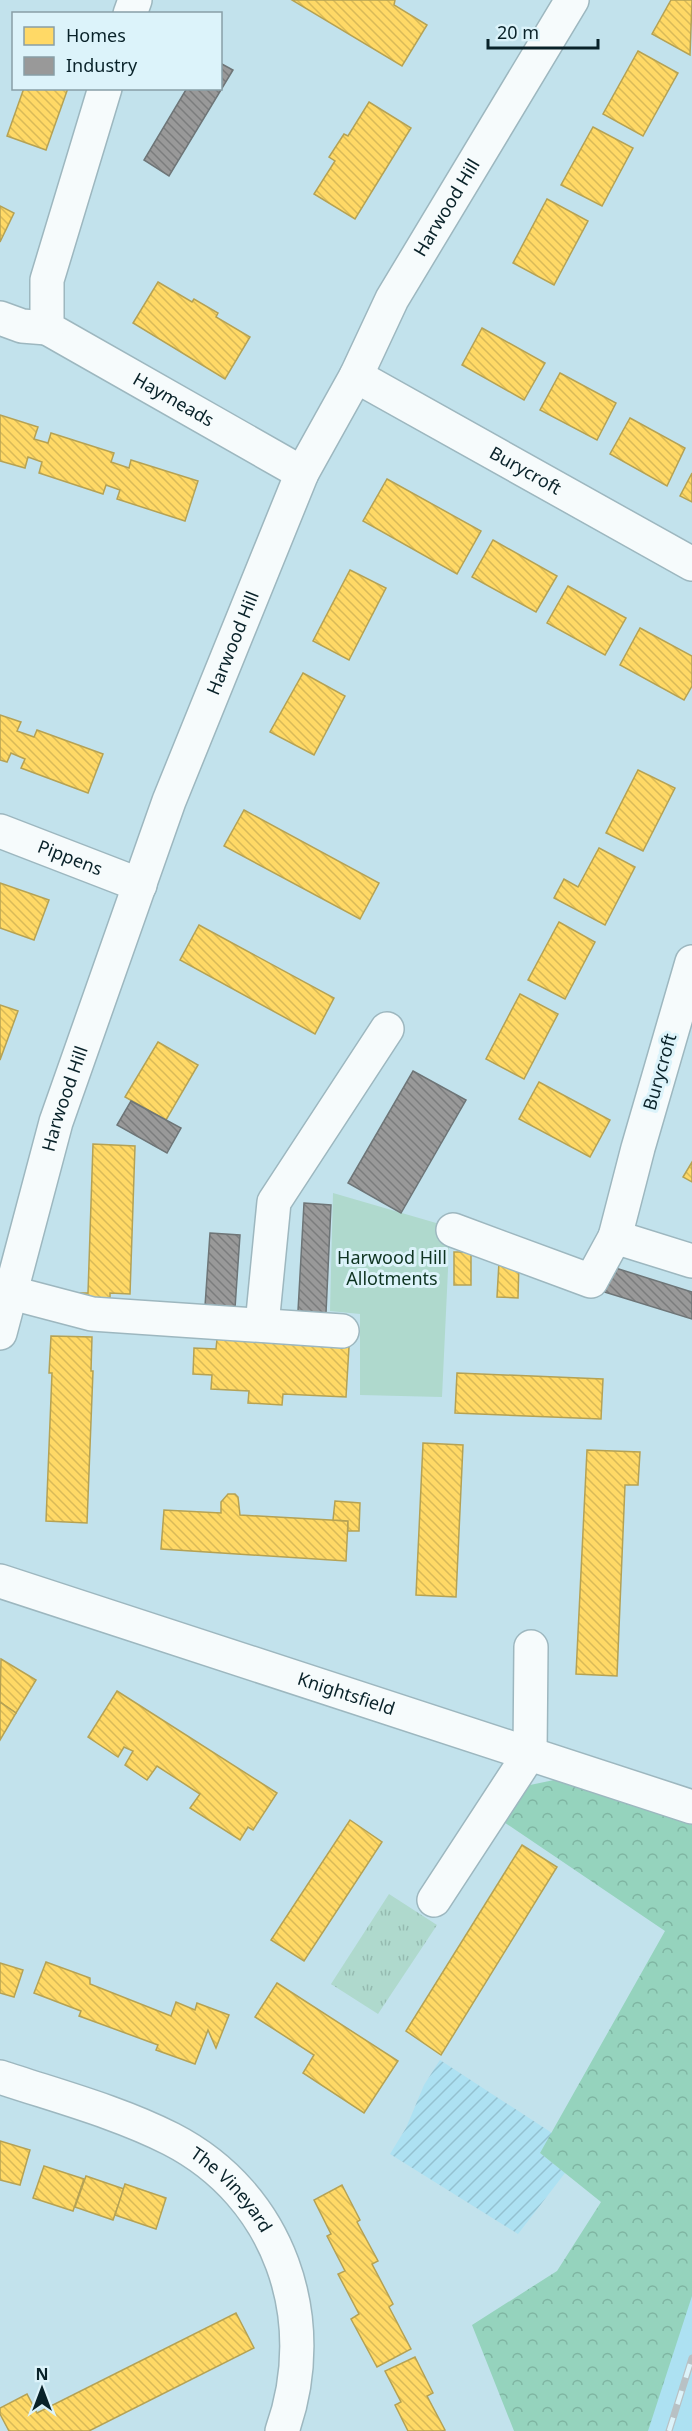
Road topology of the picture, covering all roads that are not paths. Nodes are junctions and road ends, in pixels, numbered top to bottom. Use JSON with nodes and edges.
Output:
{"nodes":[{"id":1,"x":572,"y":0,"type":"edge"},
{"id":2,"x":104,"y":90,"type":"edge"},
{"id":3,"x":0,"y":318,"type":"edge"},
{"id":4,"x":47,"y":328,"type":"junction"},
{"id":5,"x":356,"y":376,"type":"junction"},
{"id":6,"x":302,"y":473,"type":"junction"},
{"id":7,"x":692,"y":564,"type":"edge"},
{"id":8,"x":0,"y":831,"type":"edge"},
{"id":9,"x":140,"y":885,"type":"junction"},
{"id":10,"x":692,"y":962,"type":"edge"},
{"id":11,"x":387,"y":1029,"type":"dead end"},
{"id":12,"x":453,"y":1230,"type":"dead end"},
{"id":13,"x":615,"y":1237,"type":"junction"},
{"id":14,"x":692,"y":1261,"type":"edge"},
{"id":15,"x":12,"y":1293,"type":"junction"},
{"id":16,"x":262,"y":1325,"type":"junction"},
{"id":17,"x":1,"y":1327,"type":"edge"},
{"id":18,"x":342,"y":1331,"type":"dead end"},
{"id":19,"x":0,"y":1581,"type":"edge"},
{"id":20,"x":531,"y":1647,"type":"dead end"},
{"id":21,"x":530,"y":1753,"type":"junction"},
{"id":22,"x":692,"y":1807,"type":"edge"},
{"id":23,"x":435,"y":1900,"type":"dead end"},
{"id":24,"x":0,"y":2077,"type":"edge"},
{"id":25,"x":282,"y":2431,"type":"edge"}],
"edges":[{"from":1,"to":5,"type":"street","name":"Harwood Hill"},
{"from":2,"to":4,"type":"street"},
{"from":3,"to":4,"type":"street","name":"Haymeads"},
{"from":4,"to":6,"type":"street","name":"Haymeads"},
{"from":5,"to":6,"type":"street","name":"Harwood Hill"},
{"from":5,"to":7,"type":"street","name":"Burycroft"},
{"from":6,"to":9,"type":"street","name":"Harwood Hill"},
{"from":8,"to":9,"type":"street","name":"Pippens"},
{"from":9,"to":15,"type":"street","name":"Harwood Hill"},
{"from":10,"to":13,"type":"street","name":"Burycroft"},
{"from":11,"to":16,"type":"street"},
{"from":12,"to":13,"type":"street","name":"Burycroft"},
{"from":13,"to":14,"type":"street"},
{"from":15,"to":16,"type":"street"},
{"from":15,"to":17,"type":"street","name":"Harwood Hill"},
{"from":16,"to":18,"type":"street"},
{"from":19,"to":21,"type":"street","name":"Knightsfield"},
{"from":20,"to":21,"type":"street"},
{"from":21,"to":22,"type":"street","name":"Knightsfield"},
{"from":21,"to":23,"type":"street"},
{"from":24,"to":25,"type":"street","name":"The Vineyard"}]}
